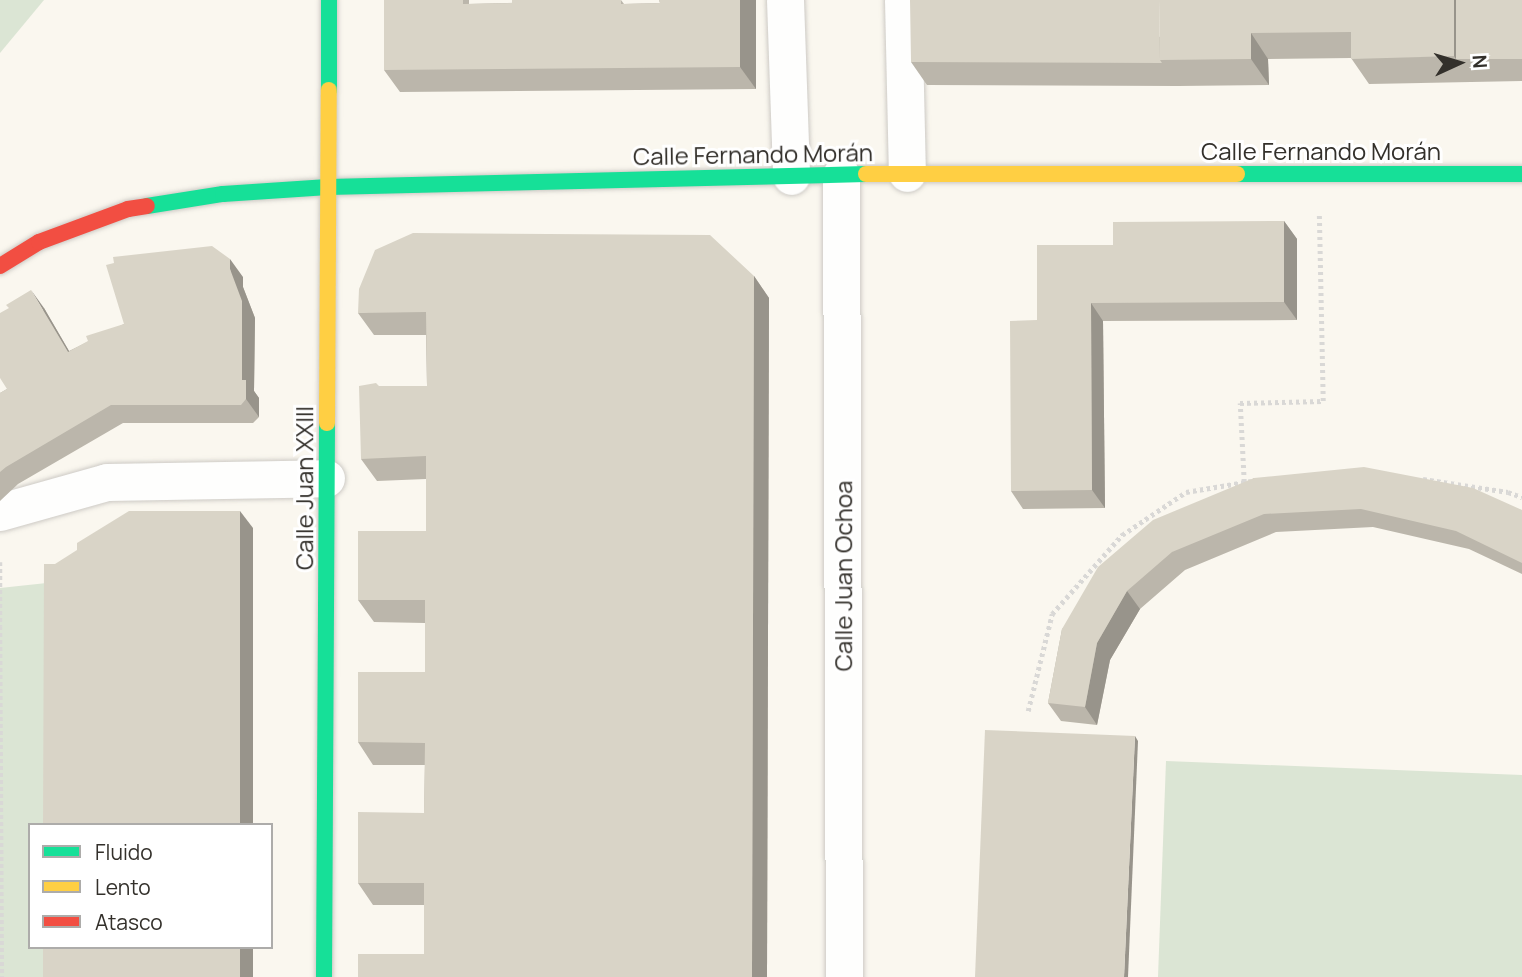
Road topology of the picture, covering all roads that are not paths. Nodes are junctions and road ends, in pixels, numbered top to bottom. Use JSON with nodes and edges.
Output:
{"nodes":[{"id":1,"x":330,"y":0,"type":"edge"},
{"id":2,"x":785,"y":0,"type":"edge"},
{"id":3,"x":903,"y":0,"type":"edge"},
{"id":4,"x":907,"y":173,"type":"junction"},
{"id":5,"x":1522,"y":174,"type":"edge"},
{"id":6,"x":841,"y":175,"type":"junction"},
{"id":7,"x":791,"y":176,"type":"junction"},
{"id":8,"x":328,"y":187,"type":"junction"},
{"id":9,"x":0,"y":266,"type":"edge"},
{"id":10,"x":326,"y":478,"type":"junction"},
{"id":11,"x":0,"y":512,"type":"edge"},
{"id":12,"x":324,"y":977,"type":"edge"},
{"id":13,"x":844,"y":977,"type":"edge"}],
"edges":[{"from":1,"to":8,"type":"street","name":"Calle Juan XXIII"},
{"from":2,"to":7,"type":"street"},
{"from":3,"to":4,"type":"street"},
{"from":4,"to":5,"type":"street","name":"Calle Fernando Morán"},
{"from":4,"to":6,"type":"street","name":"Calle Fernando Morán"},
{"from":6,"to":7,"type":"street","name":"Calle Fernando Morán"},
{"from":6,"to":13,"type":"street","name":"Calle Juan Ochoa"},
{"from":7,"to":8,"type":"street","name":"Calle Fernando Morán"},
{"from":8,"to":9,"type":"street","name":"Calle Fernando Morán"},
{"from":8,"to":10,"type":"street","name":"Calle Juan XXIII"},
{"from":10,"to":11,"type":"street"},
{"from":10,"to":12,"type":"street","name":"Calle Juan XXIII"}]}
